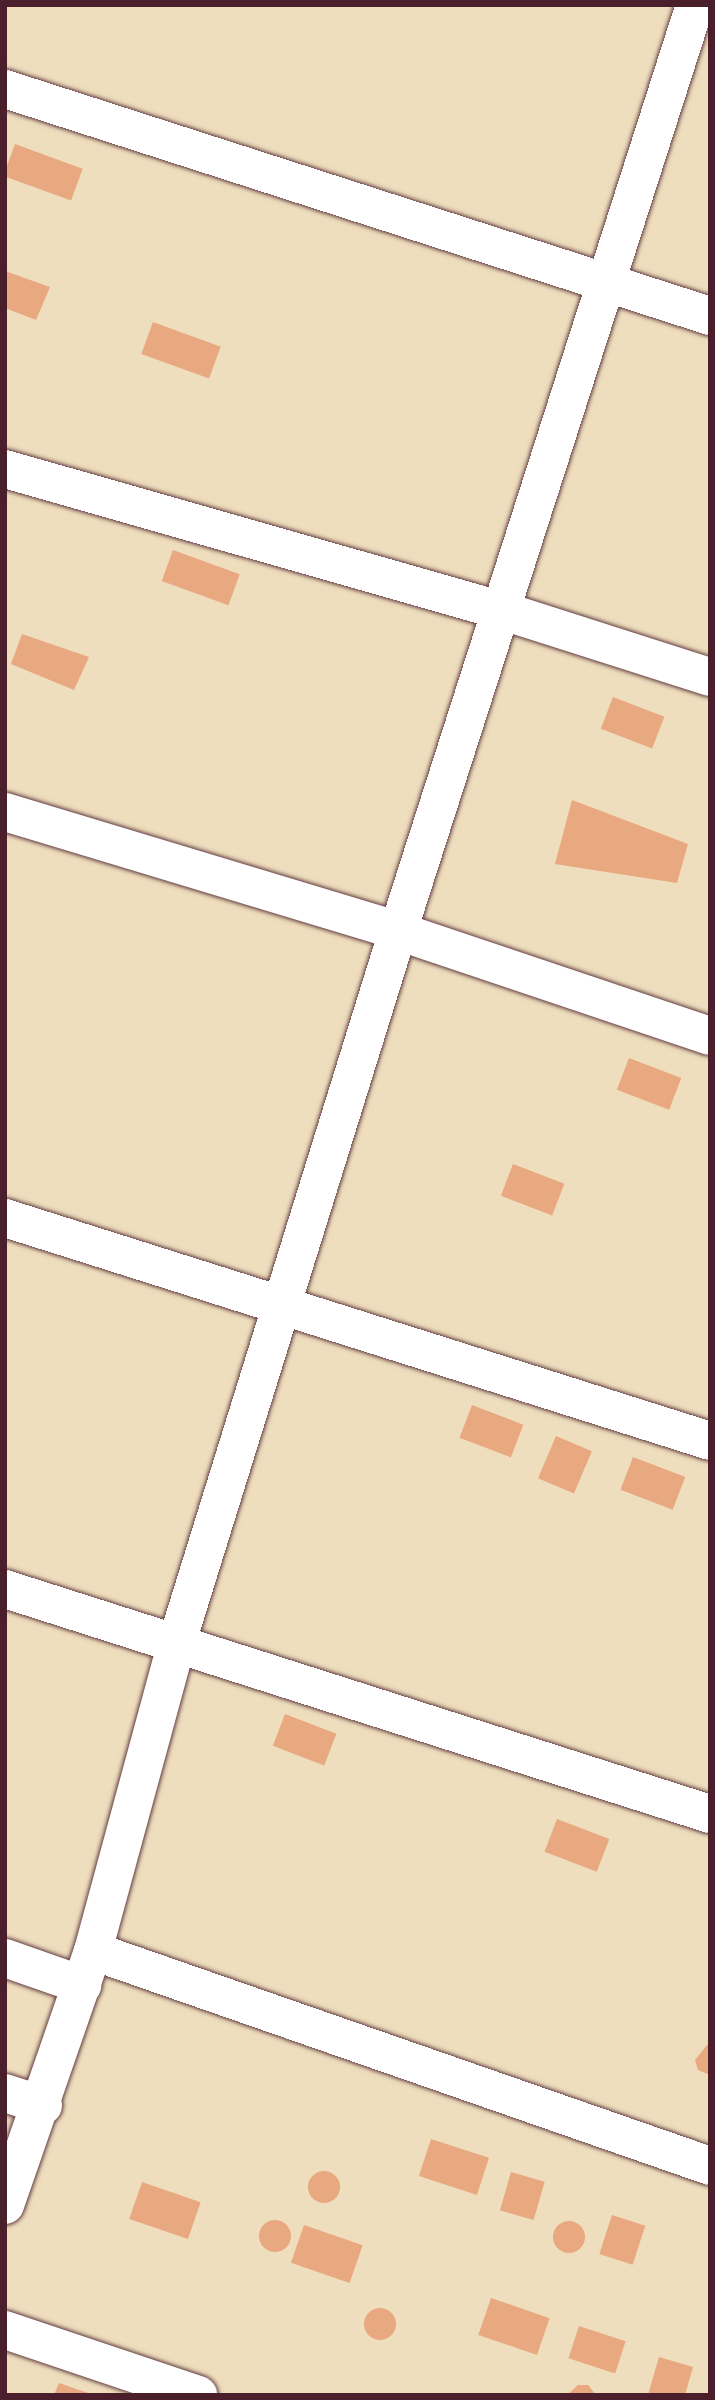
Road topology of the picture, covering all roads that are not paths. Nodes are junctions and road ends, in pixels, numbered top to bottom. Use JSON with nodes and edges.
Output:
{"nodes":[{"id":1,"x":695,"y":5,"type":"edge"},
{"id":2,"x":5,"y":89,"type":"edge"},
{"id":3,"x":607,"y":284,"type":"junction"},
{"id":4,"x":710,"y":316,"type":"edge"},
{"id":5,"x":5,"y":469,"type":"edge"},
{"id":6,"x":503,"y":611,"type":"junction"},
{"id":7,"x":710,"y":677,"type":"edge"},
{"id":8,"x":5,"y":812,"type":"edge"},
{"id":9,"x":398,"y":931,"type":"junction"},
{"id":10,"x":710,"y":1036,"type":"edge"},
{"id":11,"x":5,"y":1218,"type":"edge"},
{"id":12,"x":283,"y":1307,"type":"junction"},
{"id":13,"x":710,"y":1441,"type":"edge"},
{"id":14,"x":5,"y":1589,"type":"edge"},
{"id":15,"x":176,"y":1645,"type":"junction"},
{"id":16,"x":710,"y":1814,"type":"edge"},
{"id":17,"x":5,"y":1958,"type":"edge"},
{"id":18,"x":88,"y":1968,"type":"junction"},
{"id":19,"x":5,"y":2094,"type":"edge"},
{"id":20,"x":43,"y":2105,"type":"junction"},
{"id":21,"x":710,"y":2166,"type":"edge"},
{"id":22,"x":5,"y":2205,"type":"edge"},
{"id":23,"x":5,"y":2330,"type":"edge"},
{"id":24,"x":198,"y":2395,"type":"edge"}],
"edges":[{"from":1,"to":3,"type":"street"},
{"from":2,"to":3,"type":"street"},
{"from":3,"to":4,"type":"street"},
{"from":3,"to":6,"type":"street"},
{"from":5,"to":6,"type":"street"},
{"from":6,"to":7,"type":"street"},
{"from":6,"to":9,"type":"street"},
{"from":8,"to":9,"type":"street"},
{"from":9,"to":10,"type":"street"},
{"from":9,"to":12,"type":"street"},
{"from":11,"to":12,"type":"street"},
{"from":12,"to":13,"type":"street"},
{"from":12,"to":15,"type":"street"},
{"from":14,"to":15,"type":"street"},
{"from":15,"to":16,"type":"street"},
{"from":15,"to":18,"type":"street"},
{"from":17,"to":18,"type":"street"},
{"from":18,"to":20,"type":"street"},
{"from":18,"to":21,"type":"street"},
{"from":19,"to":20,"type":"street"},
{"from":20,"to":22,"type":"street"},
{"from":23,"to":24,"type":"street"}]}
